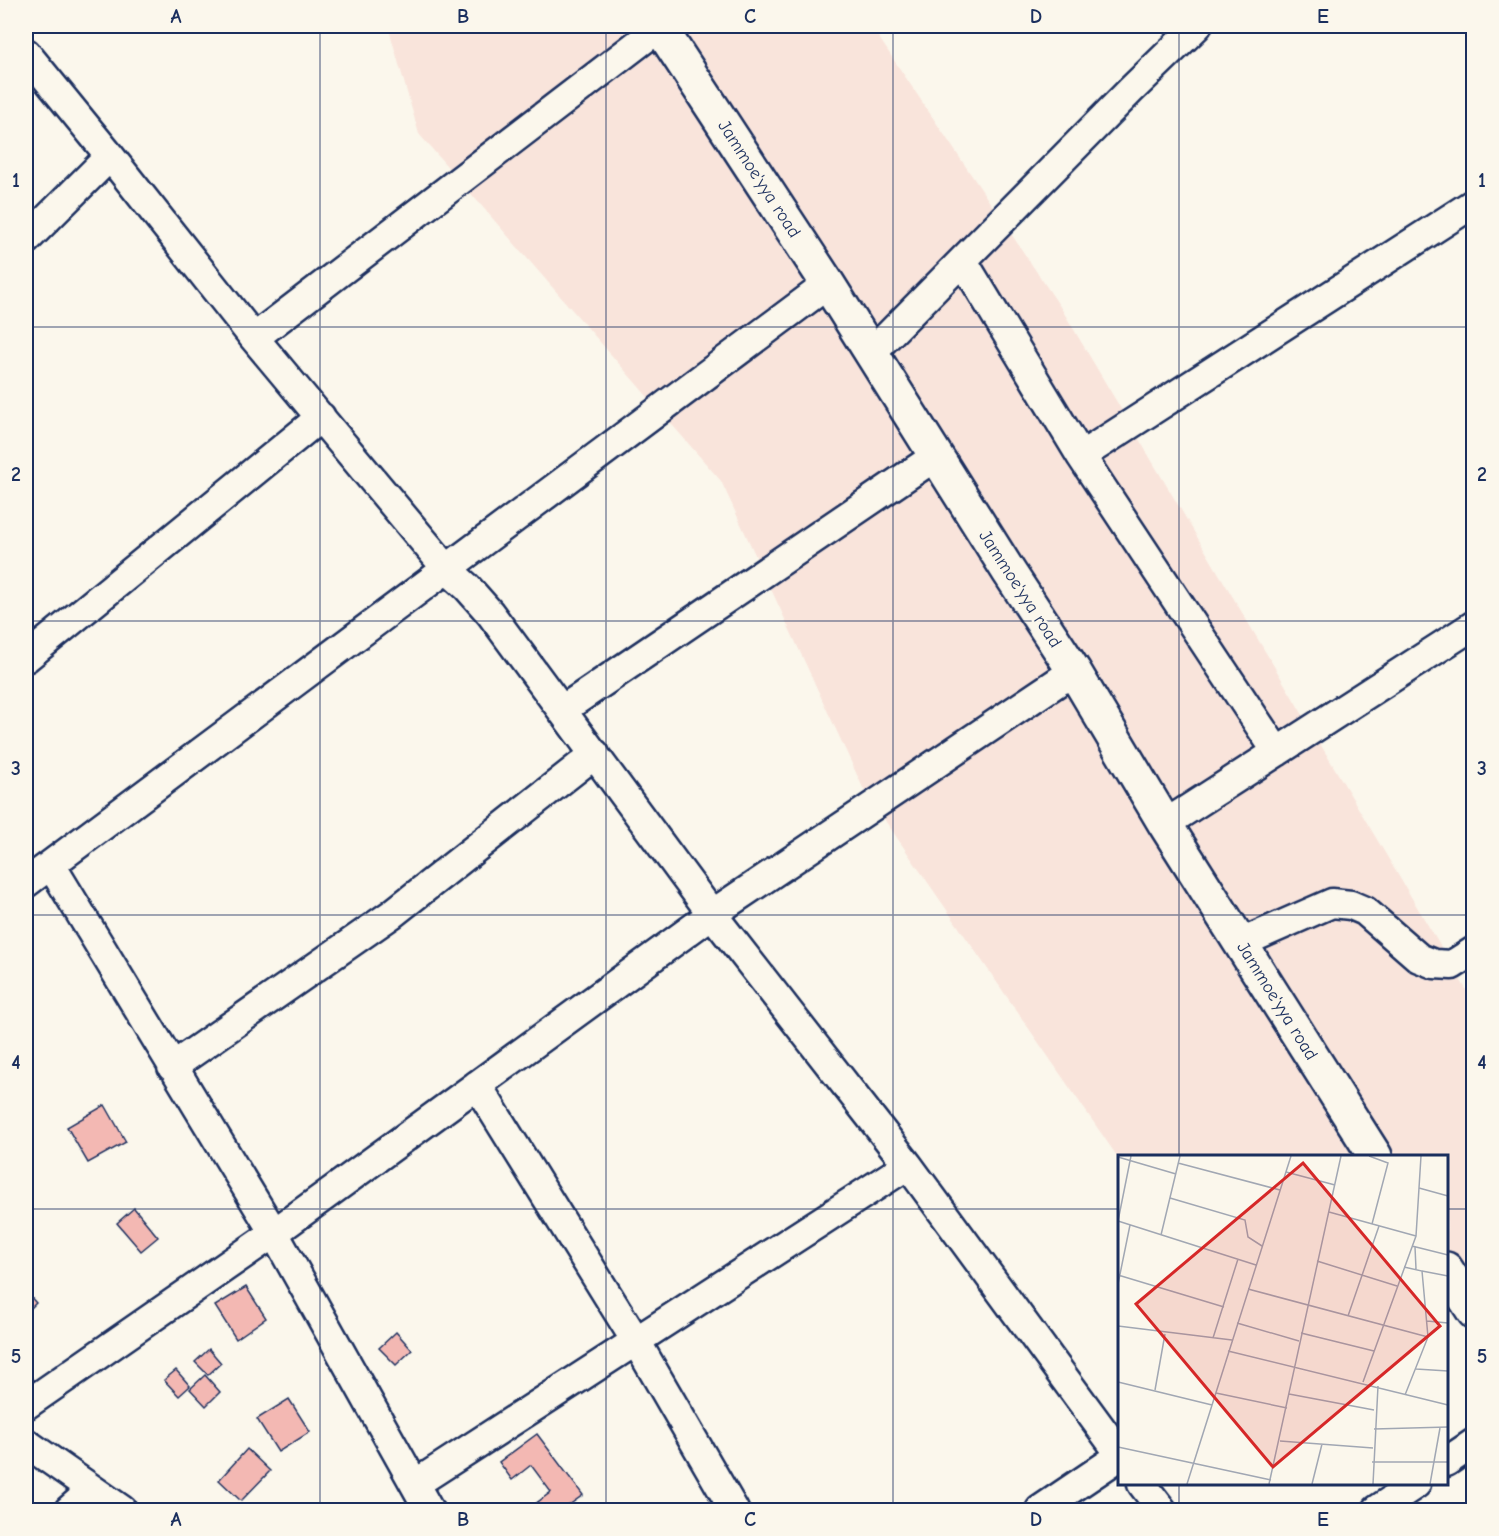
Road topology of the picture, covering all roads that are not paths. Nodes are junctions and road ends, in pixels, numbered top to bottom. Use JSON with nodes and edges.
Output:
{"nodes":[{"id":1,"x":659,"y":26,"type":"edge"},
{"id":2,"x":1197,"y":26,"type":"edge"},
{"id":3,"x":26,"y":53,"type":"edge"},
{"id":4,"x":110,"y":156,"type":"junction"},
{"id":5,"x":1473,"y":203,"type":"edge"},
{"id":6,"x":26,"y":240,"type":"edge"},
{"id":7,"x":963,"y":261,"type":"junction"},
{"id":8,"x":828,"y":284,"type":"junction"},
{"id":9,"x":254,"y":338,"type":"junction"},
{"id":10,"x":870,"y":354,"type":"junction"},
{"id":11,"x":321,"y":417,"type":"junction"},
{"id":12,"x":936,"y":456,"type":"junction"},
{"id":13,"x":1081,"y":456,"type":"junction"},
{"id":14,"x":447,"y":569,"type":"junction"},
{"id":15,"x":1473,"y":625,"type":"edge"},
{"id":16,"x":26,"y":658,"type":"edge"},
{"id":17,"x":1074,"y":671,"type":"junction"},
{"id":18,"x":562,"y":710,"type":"junction"},
{"id":19,"x":1277,"y":752,"type":"junction"},
{"id":20,"x":595,"y":754,"type":"junction"},
{"id":21,"x":1165,"y":824,"type":"junction"},
{"id":22,"x":51,"y":865,"type":"junction"},
{"id":23,"x":26,"y":883,"type":"edge"},
{"id":24,"x":712,"y":914,"type":"junction"},
{"id":25,"x":1240,"y":943,"type":"junction"},
{"id":26,"x":1473,"y":951,"type":"edge"},
{"id":27,"x":172,"y":1067,"type":"junction"},
{"id":28,"x":477,"y":1085,"type":"junction"},
{"id":29,"x":1374,"y":1155,"type":"edge"},
{"id":30,"x":908,"y":1165,"type":"junction"},
{"id":31,"x":273,"y":1233,"type":"junction"},
{"id":32,"x":636,"y":1341,"type":"junction"},
{"id":33,"x":26,"y":1405,"type":"edge"},
{"id":34,"x":26,"y":1443,"type":"edge"},
{"id":35,"x":1473,"y":1443,"type":"edge"},
{"id":36,"x":1118,"y":1454,"type":"edge"},
{"id":37,"x":1118,"y":1456,"type":"edge"},
{"id":38,"x":1448,"y":1461,"type":"edge"},
{"id":39,"x":415,"y":1484,"type":"junction"},
{"id":40,"x":1143,"y":1485,"type":"edge"},
{"id":41,"x":1414,"y":1485,"type":"edge"},
{"id":42,"x":92,"y":1490,"type":"junction"},
{"id":43,"x":69,"y":1510,"type":"edge"},
{"id":44,"x":122,"y":1510,"type":"edge"},
{"id":45,"x":429,"y":1510,"type":"edge"},
{"id":46,"x":734,"y":1510,"type":"edge"},
{"id":47,"x":1040,"y":1510,"type":"edge"},
{"id":48,"x":1162,"y":1510,"type":"edge"},
{"id":49,"x":1377,"y":1510,"type":"edge"}],
"edges":[{"from":1,"to":8,"type":"main road","name":"Jammoe'yya road"},
{"from":1,"to":9,"type":"street"},
{"from":2,"to":7,"type":"street"},
{"from":3,"to":4,"type":"street"},
{"from":4,"to":6,"type":"street"},
{"from":4,"to":9,"type":"street"},
{"from":5,"to":13,"type":"street"},
{"from":7,"to":10,"type":"street"},
{"from":7,"to":13,"type":"street"},
{"from":8,"to":10,"type":"main road","name":"Jammoe'yya road"},
{"from":8,"to":14,"type":"street"},
{"from":9,"to":11,"type":"street"},
{"from":10,"to":12,"type":"main road","name":"Jammoe'yya road"},
{"from":11,"to":14,"type":"street"},
{"from":11,"to":16,"type":"street"},
{"from":12,"to":17,"type":"main road","name":"Jammoe'yya road"},
{"from":12,"to":18,"type":"street"},
{"from":13,"to":19,"type":"street"},
{"from":14,"to":18,"type":"street"},
{"from":14,"to":22,"type":"street"},
{"from":15,"to":19,"type":"street"},
{"from":17,"to":21,"type":"main road","name":"Jammoe'yya road"},
{"from":17,"to":24,"type":"street"},
{"from":18,"to":20,"type":"street"},
{"from":19,"to":21,"type":"street"},
{"from":20,"to":24,"type":"street"},
{"from":20,"to":27,"type":"street"},
{"from":21,"to":25,"type":"main road","name":"Jammoe'yya road"},
{"from":22,"to":23,"type":"street"},
{"from":22,"to":27,"type":"street"},
{"from":24,"to":28,"type":"street"},
{"from":24,"to":30,"type":"street"},
{"from":25,"to":26,"type":"street"},
{"from":25,"to":29,"type":"main road","name":"Jammoe'yya road"},
{"from":27,"to":31,"type":"street"},
{"from":28,"to":31,"type":"street"},
{"from":28,"to":32,"type":"street"},
{"from":30,"to":32,"type":"street"},
{"from":30,"to":36,"type":"street"},
{"from":31,"to":33,"type":"street"},
{"from":31,"to":39,"type":"street"},
{"from":32,"to":39,"type":"street"},
{"from":32,"to":46,"type":"street"},
{"from":34,"to":42,"type":"street"},
{"from":35,"to":38,"type":"street"},
{"from":37,"to":47,"type":"street"},
{"from":39,"to":45,"type":"street"},
{"from":40,"to":48,"type":"street"},
{"from":41,"to":49,"type":"street"},
{"from":42,"to":43,"type":"street"},
{"from":42,"to":44,"type":"street"}]}
